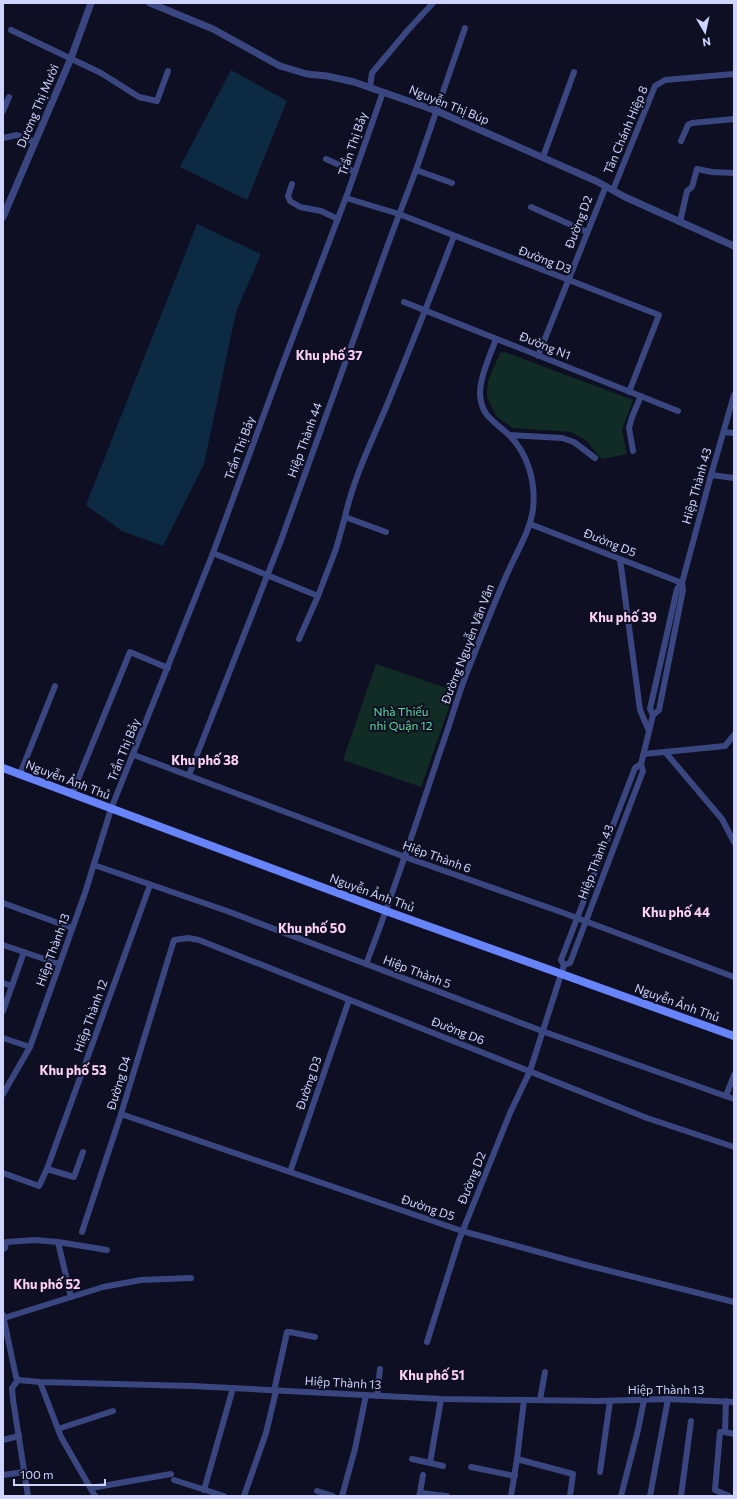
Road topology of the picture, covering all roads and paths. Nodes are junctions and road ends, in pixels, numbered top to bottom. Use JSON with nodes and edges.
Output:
{"nodes":[{"id":1,"x":91,"y":3,"type":"edge"},
{"id":2,"x":150,"y":3,"type":"edge"},
{"id":3,"x":433,"y":3,"type":"edge"},
{"id":4,"x":465,"y":28,"type":"dead end"},
{"id":5,"x":11,"y":30,"type":"dead end"},
{"id":6,"x":71,"y":58,"type":"junction"},
{"id":7,"x":168,"y":71,"type":"dead end"},
{"id":8,"x":574,"y":72,"type":"dead end"},
{"id":9,"x":734,"y":74,"type":"edge"},
{"id":10,"x":370,"y":87,"type":"junction"},
{"id":11,"x":383,"y":92,"type":"junction"},
{"id":12,"x":9,"y":97,"type":"dead end"},
{"id":13,"x":3,"y":111,"type":"edge"},
{"id":14,"x":437,"y":111,"type":"junction"},
{"id":15,"x":734,"y":119,"type":"edge"},
{"id":16,"x":3,"y":138,"type":"edge"},
{"id":17,"x":681,"y":141,"type":"dead end"},
{"id":18,"x":34,"y":142,"type":"junction"},
{"id":19,"x":542,"y":157,"type":"junction"},
{"id":20,"x":326,"y":159,"type":"dead end"},
{"id":21,"x":416,"y":170,"type":"junction"},
{"id":22,"x":355,"y":172,"type":"junction"},
{"id":23,"x":734,"y":173,"type":"edge"},
{"id":24,"x":452,"y":183,"type":"dead end"},
{"id":25,"x":292,"y":184,"type":"dead end"},
{"id":26,"x":606,"y":186,"type":"junction"},
{"id":27,"x":613,"y":190,"type":"junction"},
{"id":28,"x":346,"y":198,"type":"junction"},
{"id":29,"x":531,"y":206,"type":"dead end"},
{"id":30,"x":399,"y":214,"type":"junction"},
{"id":31,"x":3,"y":217,"type":"edge"},
{"id":32,"x":338,"y":219,"type":"junction"},
{"id":33,"x":680,"y":222,"type":"junction"},
{"id":34,"x":587,"y":232,"type":"junction"},
{"id":35,"x":454,"y":236,"type":"junction"},
{"id":36,"x":734,"y":246,"type":"edge"},
{"id":37,"x":568,"y":281,"type":"junction"},
{"id":38,"x":404,"y":302,"type":"dead end"},
{"id":39,"x":426,"y":311,"type":"junction"},
{"id":40,"x":496,"y":339,"type":"junction"},
{"id":41,"x":538,"y":356,"type":"junction"},
{"id":42,"x":629,"y":392,"type":"junction"},
{"id":43,"x":734,"y":395,"type":"edge"},
{"id":44,"x":641,"y":396,"type":"junction"},
{"id":45,"x":678,"y":410,"type":"dead end"},
{"id":46,"x":724,"y":432,"type":"junction"},
{"id":47,"x":734,"y":433,"type":"edge"},
{"id":48,"x":509,"y":435,"type":"junction"},
{"id":49,"x":633,"y":451,"type":"dead end"},
{"id":50,"x":595,"y":458,"type":"dead end"},
{"id":51,"x":711,"y":475,"type":"junction"},
{"id":52,"x":734,"y":478,"type":"edge"},
{"id":53,"x":345,"y":517,"type":"junction"},
{"id":54,"x":530,"y":524,"type":"junction"},
{"id":55,"x":386,"y":532,"type":"dead end"},
{"id":56,"x":213,"y":553,"type":"junction"},
{"id":57,"x":620,"y":559,"type":"junction"},
{"id":58,"x":267,"y":575,"type":"junction"},
{"id":59,"x":682,"y":583,"type":"junction"},
{"id":60,"x":318,"y":596,"type":"junction"},
{"id":61,"x":299,"y":639,"type":"dead end"},
{"id":62,"x":168,"y":668,"type":"junction"},
{"id":63,"x":55,"y":686,"type":"dead end"},
{"id":64,"x":650,"y":731,"type":"junction"},
{"id":65,"x":734,"y":735,"type":"edge"},
{"id":66,"x":666,"y":753,"type":"junction"},
{"id":67,"x":644,"y":754,"type":"junction"},
{"id":68,"x":134,"y":755,"type":"junction"},
{"id":69,"x":641,"y":764,"type":"junction"},
{"id":70,"x":3,"y":768,"type":"edge"},
{"id":71,"x":20,"y":774,"type":"junction"},
{"id":72,"x":189,"y":775,"type":"junction"},
{"id":73,"x":72,"y":794,"type":"junction"},
{"id":74,"x":112,"y":809,"type":"junction"},
{"id":75,"x":734,"y":842,"type":"edge"},
{"id":76,"x":405,"y":857,"type":"junction"},
{"id":77,"x":94,"y":865,"type":"junction"},
{"id":78,"x":150,"y":885,"type":"junction"},
{"id":79,"x":3,"y":903,"type":"edge"},
{"id":80,"x":386,"y":911,"type":"junction"},
{"id":81,"x":578,"y":918,"type":"junction"},
{"id":82,"x":586,"y":921,"type":"junction"},
{"id":83,"x":72,"y":928,"type":"junction"},
{"id":84,"x":174,"y":940,"type":"joint"},
{"id":85,"x":3,"y":945,"type":"edge"},
{"id":86,"x":24,"y":952,"type":"junction"},
{"id":87,"x":59,"y":964,"type":"junction"},
{"id":88,"x":366,"y":964,"type":"junction"},
{"id":89,"x":564,"y":965,"type":"junction"},
{"id":90,"x":561,"y":974,"type":"junction"},
{"id":91,"x":734,"y":977,"type":"edge"},
{"id":92,"x":3,"y":983,"type":"edge"},
{"id":93,"x":12,"y":986,"type":"junction"},
{"id":94,"x":349,"y":1000,"type":"junction"},
{"id":95,"x":3,"y":1011,"type":"edge"},
{"id":96,"x":542,"y":1031,"type":"junction"},
{"id":97,"x":734,"y":1036,"type":"edge"},
{"id":98,"x":3,"y":1038,"type":"edge"},
{"id":99,"x":30,"y":1047,"type":"junction"},
{"id":100,"x":530,"y":1071,"type":"junction"},
{"id":101,"x":734,"y":1075,"type":"edge"},
{"id":102,"x":3,"y":1094,"type":"edge"},
{"id":103,"x":726,"y":1096,"type":"junction"},
{"id":104,"x":734,"y":1099,"type":"edge"},
{"id":105,"x":121,"y":1114,"type":"junction"},
{"id":106,"x":734,"y":1147,"type":"edge"},
{"id":107,"x":83,"y":1152,"type":"dead end"},
{"id":108,"x":47,"y":1169,"type":"junction"},
{"id":109,"x":290,"y":1172,"type":"junction"},
{"id":110,"x":3,"y":1173,"type":"edge"},
{"id":111,"x":462,"y":1231,"type":"junction"},
{"id":112,"x":82,"y":1232,"type":"dead end"},
{"id":113,"x":58,"y":1242,"type":"junction"},
{"id":114,"x":3,"y":1249,"type":"edge"},
{"id":115,"x":107,"y":1250,"type":"dead end"},
{"id":116,"x":192,"y":1278,"type":"dead end"},
{"id":117,"x":71,"y":1297,"type":"junction"},
{"id":118,"x":734,"y":1302,"type":"edge"},
{"id":119,"x":3,"y":1317,"type":"edge"},
{"id":120,"x":5,"y":1330,"type":"edge"},
{"id":121,"x":315,"y":1337,"type":"dead end"},
{"id":122,"x":427,"y":1342,"type":"dead end"},
{"id":123,"x":380,"y":1370,"type":"dead end"},
{"id":124,"x":545,"y":1372,"type":"dead end"},
{"id":125,"x":18,"y":1380,"type":"junction"},
{"id":126,"x":40,"y":1382,"type":"junction"},
{"id":127,"x":233,"y":1388,"type":"junction"},
{"id":128,"x":275,"y":1391,"type":"junction"},
{"id":129,"x":366,"y":1395,"type":"junction"},
{"id":130,"x":377,"y":1396,"type":"junction"},
{"id":131,"x":441,"y":1399,"type":"junction"},
{"id":132,"x":668,"y":1399,"type":"junction"},
{"id":133,"x":524,"y":1400,"type":"junction"},
{"id":134,"x":540,"y":1400,"type":"junction"},
{"id":135,"x":644,"y":1400,"type":"junction"},
{"id":136,"x":610,"y":1401,"type":"junction"},
{"id":137,"x":726,"y":1401,"type":"junction"},
{"id":138,"x":734,"y":1402,"type":"edge"},
{"id":139,"x":113,"y":1411,"type":"dead end"},
{"id":140,"x":691,"y":1421,"type":"dead end"},
{"id":141,"x":58,"y":1429,"type":"junction"},
{"id":142,"x":724,"y":1432,"type":"junction"},
{"id":143,"x":734,"y":1434,"type":"edge"},
{"id":144,"x":19,"y":1436,"type":"junction"},
{"id":145,"x":3,"y":1440,"type":"edge"},
{"id":146,"x":412,"y":1459,"type":"dead end"},
{"id":147,"x":518,"y":1459,"type":"junction"},
{"id":148,"x":430,"y":1463,"type":"junction"},
{"id":149,"x":443,"y":1466,"type":"dead end"},
{"id":150,"x":471,"y":1466,"type":"dead end"},
{"id":151,"x":24,"y":1472,"type":"junction"},
{"id":152,"x":600,"y":1472,"type":"dead end"},
{"id":153,"x":3,"y":1475,"type":"edge"},
{"id":154,"x":424,"y":1476,"type":"dead end"},
{"id":155,"x":515,"y":1476,"type":"junction"},
{"id":156,"x":91,"y":1488,"type":"junction"},
{"id":157,"x":204,"y":1490,"type":"junction"},
{"id":158,"x":317,"y":1491,"type":"dead end"},
{"id":159,"x":419,"y":1494,"type":"edge"},
{"id":160,"x":28,"y":1496,"type":"edge"},
{"id":161,"x":95,"y":1496,"type":"edge"},
{"id":162,"x":224,"y":1496,"type":"edge"},
{"id":163,"x":244,"y":1496,"type":"edge"},
{"id":164,"x":333,"y":1496,"type":"edge"},
{"id":165,"x":342,"y":1496,"type":"edge"},
{"id":166,"x":447,"y":1496,"type":"edge"},
{"id":167,"x":511,"y":1496,"type":"edge"},
{"id":168,"x":570,"y":1496,"type":"edge"},
{"id":169,"x":621,"y":1496,"type":"edge"},
{"id":170,"x":650,"y":1496,"type":"edge"},
{"id":171,"x":681,"y":1496,"type":"edge"},
{"id":172,"x":729,"y":1496,"type":"edge"}],
"edges":[{"from":1,"to":6,"type":"street","name":"Dương Thị Mười"},
{"from":2,"to":10,"type":"street","name":"Nguyễn Thị Búp"},
{"from":3,"to":10,"type":"street"},
{"from":4,"to":14,"type":"street","name":"Hiệp Thành 44"},
{"from":5,"to":6,"type":"street"},
{"from":6,"to":7,"type":"street"},
{"from":6,"to":18,"type":"street","name":"Dương Thị Mười"},
{"from":8,"to":19,"type":"street"},
{"from":9,"to":27,"type":"street","name":"Tân Chánh Hiệp 8"},
{"from":10,"to":11,"type":"street","name":"Nguyễn Thị Búp"},
{"from":11,"to":14,"type":"street","name":"Nguyễn Thị Búp"},
{"from":11,"to":22,"type":"street","name":"Trần Thị Bảy"},
{"from":12,"to":13,"type":"street"},
{"from":14,"to":19,"type":"street","name":"Nguyễn Thị Búp"},
{"from":14,"to":21,"type":"street","name":"Hiệp Thành 44"},
{"from":15,"to":17,"type":"street"},
{"from":16,"to":18,"type":"street"},
{"from":18,"to":31,"type":"street","name":"Dương Thị Mười"},
{"from":19,"to":26,"type":"street","name":"Nguyễn Thị Búp"},
{"from":20,"to":22,"type":"street"},
{"from":21,"to":24,"type":"street"},
{"from":21,"to":30,"type":"street","name":"Hiệp Thành 44"},
{"from":22,"to":28,"type":"street","name":"Trần Thị Bảy"},
{"from":23,"to":33,"type":"street"},
{"from":25,"to":32,"type":"street"},
{"from":26,"to":27,"type":"street","name":"Nguyễn Thị Búp"},
{"from":26,"to":34,"type":"street","name":"Đường D2"},
{"from":27,"to":33,"type":"street","name":"Nguyễn Thị Búp"},
{"from":28,"to":30,"type":"street","name":"Đường D3"},
{"from":28,"to":32,"type":"street","name":"Trần Thị Bảy"},
{"from":29,"to":34,"type":"street"},
{"from":30,"to":35,"type":"street","name":"Đường D3"},
{"from":30,"to":58,"type":"street","name":"Hiệp Thành 44"},
{"from":32,"to":56,"type":"street","name":"Trần Thị Bảy"},
{"from":33,"to":36,"type":"street","name":"Nguyễn Thị Búp"},
{"from":34,"to":37,"type":"street","name":"Đường D2"},
{"from":35,"to":37,"type":"street","name":"Đường D3"},
{"from":35,"to":39,"type":"street"},
{"from":37,"to":41,"type":"street","name":"Đường D2"},
{"from":37,"to":42,"type":"street","name":"Đường D3"},
{"from":38,"to":39,"type":"street","name":"Đường N1"},
{"from":39,"to":40,"type":"street","name":"Đường N1"},
{"from":39,"to":53,"type":"street"},
{"from":40,"to":41,"type":"street","name":"Đường N1"},
{"from":40,"to":48,"type":"street","name":"Đường Nguyễn Văn Vân"},
{"from":41,"to":42,"type":"street","name":"Đường N1"},
{"from":42,"to":44,"type":"street","name":"Đường N1"},
{"from":43,"to":46,"type":"street","name":"Hiệp Thành 43"},
{"from":44,"to":45,"type":"street","name":"Đường N1"},
{"from":44,"to":49,"type":"street"},
{"from":46,"to":47,"type":"street"},
{"from":46,"to":51,"type":"street","name":"Hiệp Thành 43"},
{"from":48,"to":50,"type":"street"},
{"from":48,"to":54,"type":"street","name":"Đường Nguyễn Văn Vân"},
{"from":51,"to":52,"type":"street"},
{"from":51,"to":59,"type":"street","name":"Hiệp Thành 43"},
{"from":53,"to":55,"type":"street"},
{"from":53,"to":60,"type":"street"},
{"from":54,"to":57,"type":"street","name":"Đường D5"},
{"from":54,"to":76,"type":"street","name":"Đường Nguyễn Văn Vân"},
{"from":56,"to":58,"type":"street"},
{"from":56,"to":62,"type":"street","name":"Trần Thị Bảy"},
{"from":57,"to":59,"type":"street","name":"Đường D5"},
{"from":57,"to":64,"type":"street"},
{"from":58,"to":60,"type":"street"},
{"from":58,"to":72,"type":"street","name":"Hiệp Thành 44"},
{"from":59,"to":64,"type":"street","name":"Hiệp Thành 43"},
{"from":60,"to":61,"type":"street"},
{"from":62,"to":68,"type":"street","name":"Trần Thị Bảy"},
{"from":62,"to":73,"type":"street"},
{"from":63,"to":71,"type":"street"},
{"from":64,"to":67,"type":"street","name":"Hiệp Thành 43"},
{"from":65,"to":66,"type":"street"},
{"from":66,"to":67,"type":"street"},
{"from":66,"to":75,"type":"street"},
{"from":67,"to":69,"type":"street","name":"Hiệp Thành 43"},
{"from":68,"to":72,"type":"street","name":"Hiệp Thành 6"},
{"from":68,"to":74,"type":"street","name":"Trần Thị Bảy"},
{"from":69,"to":81,"type":"street","name":"Hiệp Thành 43"},
{"from":69,"to":82,"type":"street","name":"Hiệp Thành 43"},
{"from":70,"to":71,"type":"main road","name":"Nguyễn Ảnh Thủ"},
{"from":71,"to":73,"type":"main road","name":"Nguyễn Ảnh Thủ"},
{"from":72,"to":76,"type":"street","name":"Hiệp Thành 6"},
{"from":73,"to":74,"type":"main road","name":"Nguyễn Ảnh Thủ"},
{"from":74,"to":77,"type":"street","name":"Hiệp Thành 13"},
{"from":74,"to":80,"type":"main road","name":"Nguyễn Ảnh Thủ"},
{"from":76,"to":80,"type":"street","name":"Đường Nguyễn Văn Vân"},
{"from":76,"to":81,"type":"street","name":"Hiệp Thành 6"},
{"from":77,"to":78,"type":"street","name":"Hiệp Thành 5"},
{"from":77,"to":83,"type":"street","name":"Hiệp Thành 13"},
{"from":78,"to":88,"type":"street","name":"Hiệp Thành 5"},
{"from":78,"to":108,"type":"street","name":"Hiệp Thành 12"},
{"from":79,"to":83,"type":"street"},
{"from":80,"to":88,"type":"street","name":"Đường Nguyễn Văn Vân"},
{"from":80,"to":90,"type":"main road","name":"Nguyễn Ảnh Thủ"},
{"from":81,"to":82,"type":"street","name":"Hiệp Thành 6"},
{"from":81,"to":89,"type":"street","name":"Hiệp Thành 43"},
{"from":82,"to":89,"type":"street","name":"Hiệp Thành 43"},
{"from":82,"to":91,"type":"street","name":"Hiệp Thành 6"},
{"from":83,"to":87,"type":"street","name":"Hiệp Thành 13"},
{"from":84,"to":94,"type":"street","name":"Đường D6"},
{"from":84,"to":105,"type":"street","name":"Đường D4"},
{"from":85,"to":86,"type":"street"},
{"from":86,"to":87,"type":"street"},
{"from":86,"to":93,"type":"street"},
{"from":87,"to":99,"type":"street","name":"Hiệp Thành 13"},
{"from":88,"to":96,"type":"street","name":"Hiệp Thành 5"},
{"from":89,"to":90,"type":"street","name":"Hiệp Thành 43"},
{"from":90,"to":96,"type":"street","name":"Hiệp Thành 43"},
{"from":90,"to":97,"type":"main road","name":"Nguyễn Ảnh Thủ"},
{"from":92,"to":93,"type":"street"},
{"from":93,"to":95,"type":"street"},
{"from":94,"to":100,"type":"street","name":"Đường D6"},
{"from":94,"to":109,"type":"street","name":"Đường D3"},
{"from":96,"to":100,"type":"street","name":"Hiệp Thành 43"},
{"from":96,"to":103,"type":"street","name":"Hiệp Thành 5"},
{"from":98,"to":99,"type":"street"},
{"from":99,"to":102,"type":"street","name":"Hiệp Thành 13"},
{"from":100,"to":106,"type":"street","name":"Đường D6"},
{"from":100,"to":111,"type":"street","name":"Đường D2"},
{"from":101,"to":103,"type":"street"},
{"from":103,"to":104,"type":"street","name":"Hiệp Thành 5"},
{"from":105,"to":109,"type":"street","name":"Đường D5"},
{"from":105,"to":112,"type":"street","name":"Đường D4"},
{"from":107,"to":108,"type":"street"},
{"from":108,"to":110,"type":"street","name":"Hiệp Thành 12"},
{"from":109,"to":111,"type":"street","name":"Đường D5"},
{"from":111,"to":118,"type":"street","name":"Đường D5"},
{"from":111,"to":122,"type":"street","name":"Đường D2"},
{"from":113,"to":114,"type":"street"},
{"from":113,"to":115,"type":"street"},
{"from":113,"to":117,"type":"street"},
{"from":116,"to":117,"type":"street"},
{"from":117,"to":119,"type":"street"},
{"from":119,"to":120,"type":"street"},
{"from":120,"to":125,"type":"street"},
{"from":121,"to":128,"type":"street"},
{"from":123,"to":130,"type":"street"},
{"from":124,"to":134,"type":"street"},
{"from":125,"to":126,"type":"street","name":"Hiệp Thành 13"},
{"from":125,"to":144,"type":"street"},
{"from":126,"to":127,"type":"street","name":"Hiệp Thành 13"},
{"from":126,"to":141,"type":"street"},
{"from":127,"to":128,"type":"street","name":"Hiệp Thành 13"},
{"from":127,"to":157,"type":"street"},
{"from":128,"to":129,"type":"street","name":"Hiệp Thành 13"},
{"from":128,"to":163,"type":"street"},
{"from":129,"to":130,"type":"street","name":"Hiệp Thành 13"},
{"from":129,"to":165,"type":"street"},
{"from":130,"to":131,"type":"street","name":"Hiệp Thành 13"},
{"from":131,"to":133,"type":"street","name":"Hiệp Thành 13"},
{"from":131,"to":148,"type":"street"},
{"from":132,"to":135,"type":"street","name":"Hiệp Thành 13"},
{"from":132,"to":137,"type":"street","name":"Hiệp Thành 13"},
{"from":132,"to":170,"type":"street"},
{"from":133,"to":134,"type":"street","name":"Hiệp Thành 13"},
{"from":133,"to":147,"type":"street"},
{"from":134,"to":136,"type":"street","name":"Hiệp Thành 13"},
{"from":135,"to":136,"type":"street","name":"Hiệp Thành 13"},
{"from":135,"to":169,"type":"street"},
{"from":136,"to":152,"type":"street"},
{"from":137,"to":138,"type":"street","name":"Hiệp Thành 13"},
{"from":137,"to":142,"type":"street"},
{"from":139,"to":141,"type":"street"},
{"from":140,"to":171,"type":"street"},
{"from":141,"to":156,"type":"street"},
{"from":142,"to":143,"type":"street"},
{"from":142,"to":172,"type":"street"},
{"from":144,"to":145,"type":"street"},
{"from":144,"to":151,"type":"street"},
{"from":146,"to":148,"type":"street"},
{"from":147,"to":155,"type":"street"},
{"from":147,"to":168,"type":"street"},
{"from":148,"to":149,"type":"street"},
{"from":150,"to":155,"type":"street"},
{"from":151,"to":153,"type":"street"},
{"from":151,"to":160,"type":"street"},
{"from":154,"to":159,"type":"street"},
{"from":155,"to":167,"type":"street"},
{"from":156,"to":157,"type":"street"},
{"from":156,"to":161,"type":"street"},
{"from":157,"to":162,"type":"street"},
{"from":158,"to":164,"type":"street"},
{"from":159,"to":166,"type":"street"}]}
